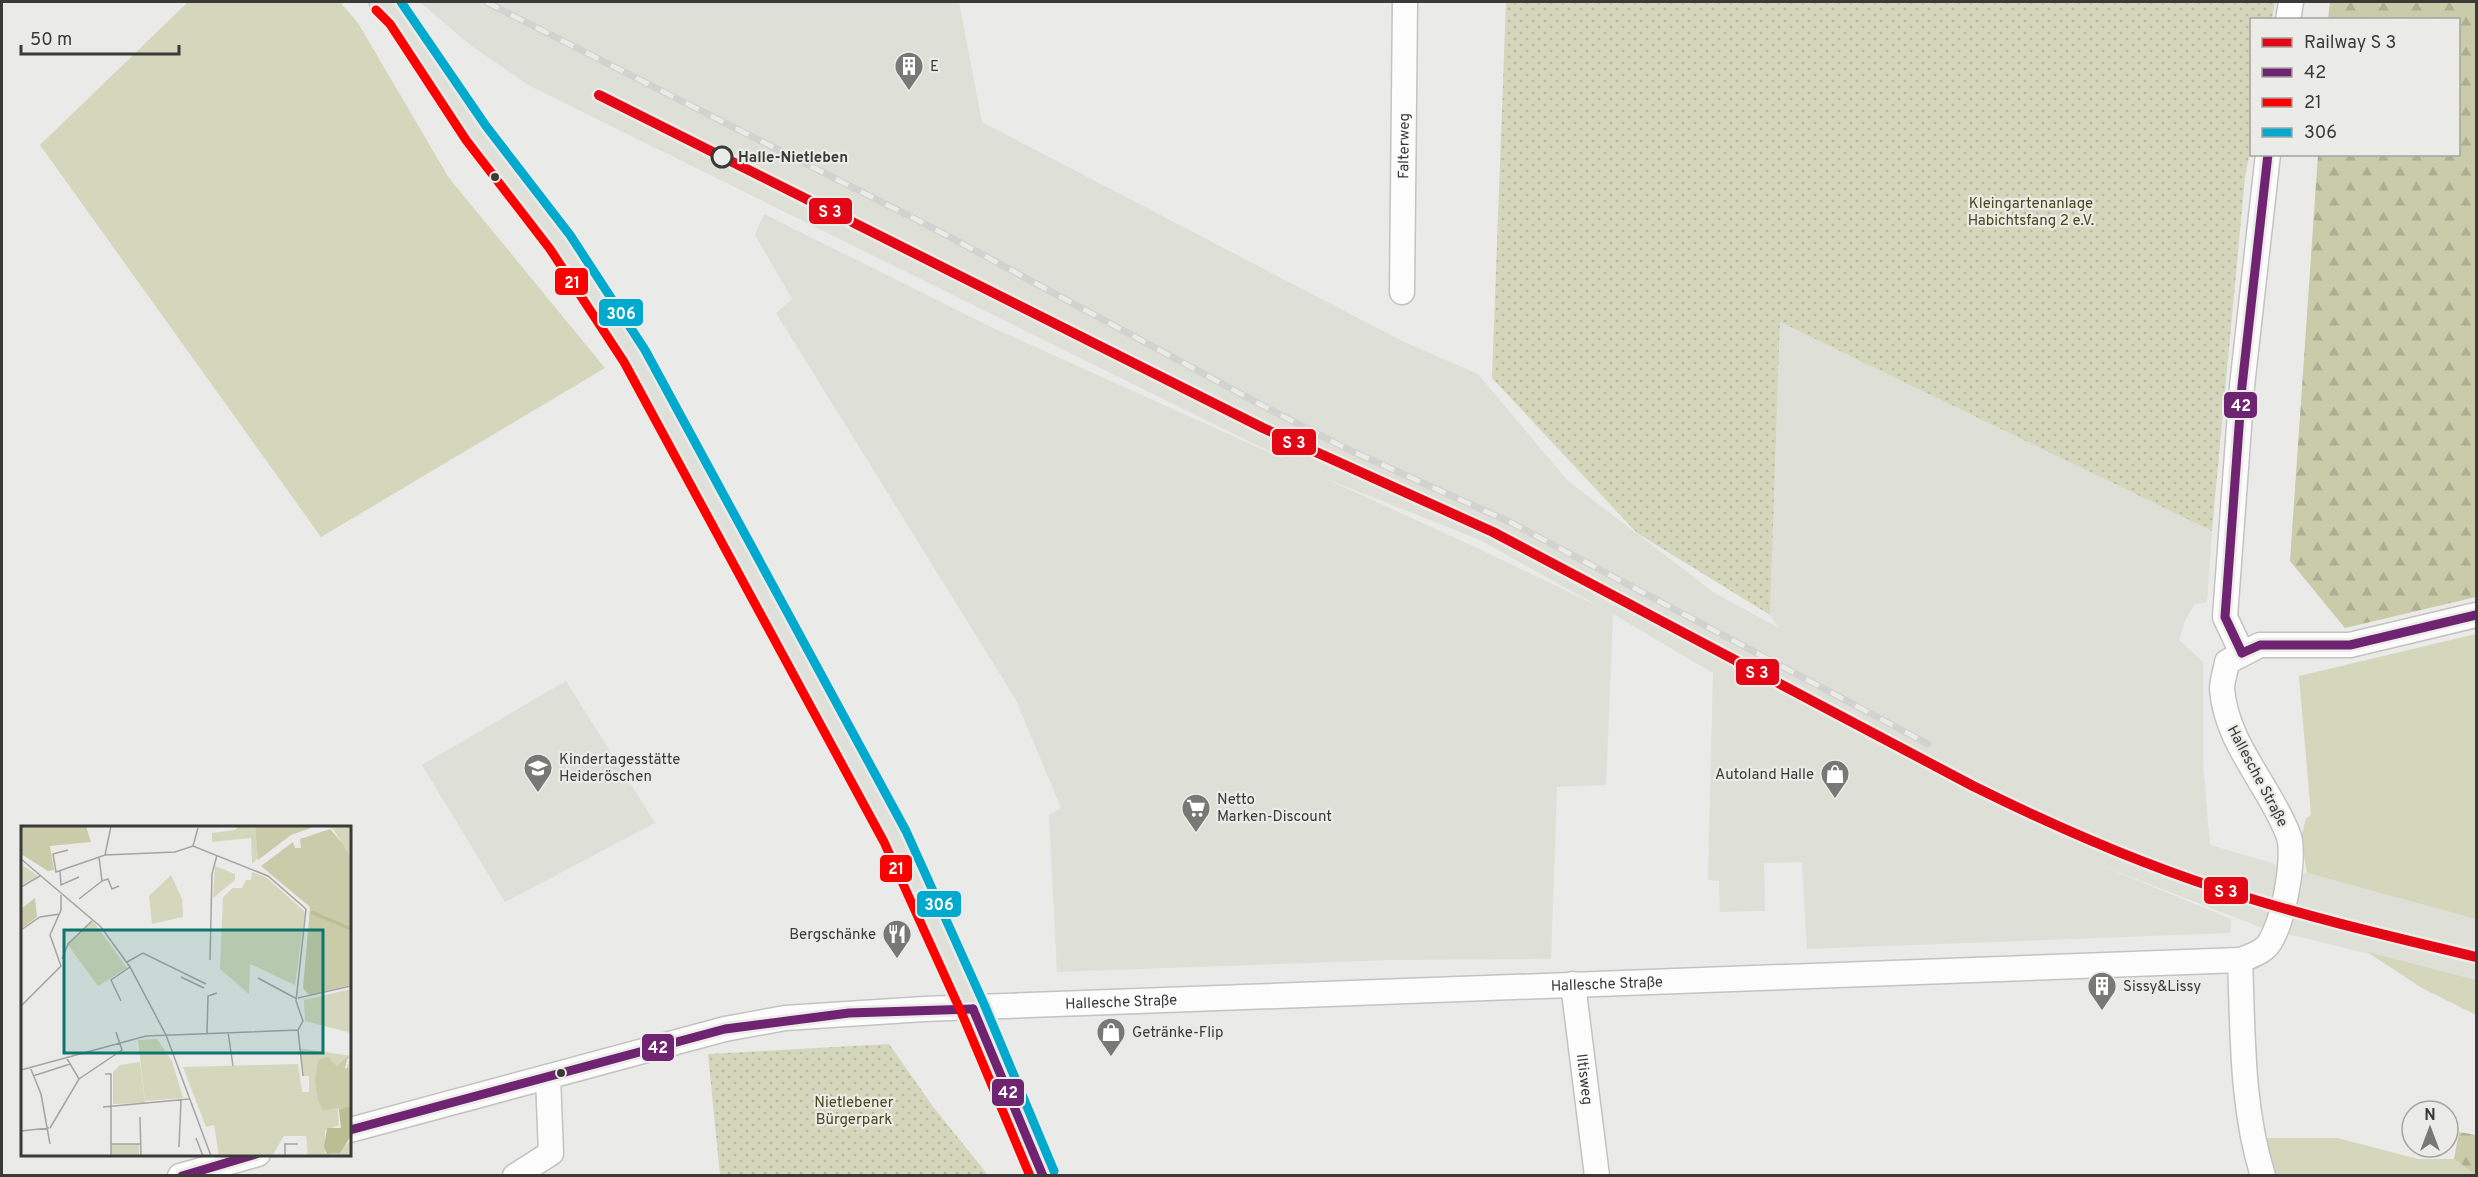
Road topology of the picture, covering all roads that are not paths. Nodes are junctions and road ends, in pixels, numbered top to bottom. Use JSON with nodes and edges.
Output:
{"nodes":[{"id":1,"x":385,"y":2,"type":"edge"},
{"id":2,"x":1405,"y":2,"type":"edge"},
{"id":3,"x":2291,"y":2,"type":"edge"},
{"id":4,"x":2288,"y":18,"type":"edge"},
{"id":5,"x":2268,"y":156,"type":"edge"},
{"id":6,"x":1402,"y":292,"type":"dead end"},
{"id":7,"x":2476,"y":615,"type":"edge"},
{"id":8,"x":2241,"y":653,"type":"junction"},
{"id":9,"x":2247,"y":957,"type":"junction"},
{"id":10,"x":1573,"y":984,"type":"junction"},
{"id":11,"x":973,"y":1009,"type":"junction"},
{"id":12,"x":549,"y":1077,"type":"junction"},
{"id":13,"x":351,"y":1130,"type":"edge"},
{"id":14,"x":254,"y":1156,"type":"edge"},
{"id":15,"x":180,"y":1176,"type":"edge"},
{"id":16,"x":515,"y":1176,"type":"edge"},
{"id":17,"x":1043,"y":1176,"type":"edge"},
{"id":18,"x":1597,"y":1176,"type":"edge"},
{"id":19,"x":2263,"y":1176,"type":"edge"}],
"edges":[{"from":1,"to":11,"type":"main road"},
{"from":2,"to":6,"type":"street","name":"Falterweg"},
{"from":3,"to":4,"type":"street"},
{"from":5,"to":8,"type":"street"},
{"from":7,"to":8,"type":"street"},
{"from":8,"to":9,"type":"street","name":"Hallesche Straße"},
{"from":9,"to":10,"type":"street","name":"Hallesche Straße"},
{"from":9,"to":19,"type":"street"},
{"from":10,"to":11,"type":"street","name":"Hallesche Straße"},
{"from":10,"to":18,"type":"street","name":"Iltisweg"},
{"from":11,"to":12,"type":"street","name":"Hallesche Straße"},
{"from":11,"to":17,"type":"main road"},
{"from":12,"to":13,"type":"street","name":"Hallesche Straße"},
{"from":12,"to":16,"type":"street"},
{"from":14,"to":15,"type":"street"}]}
